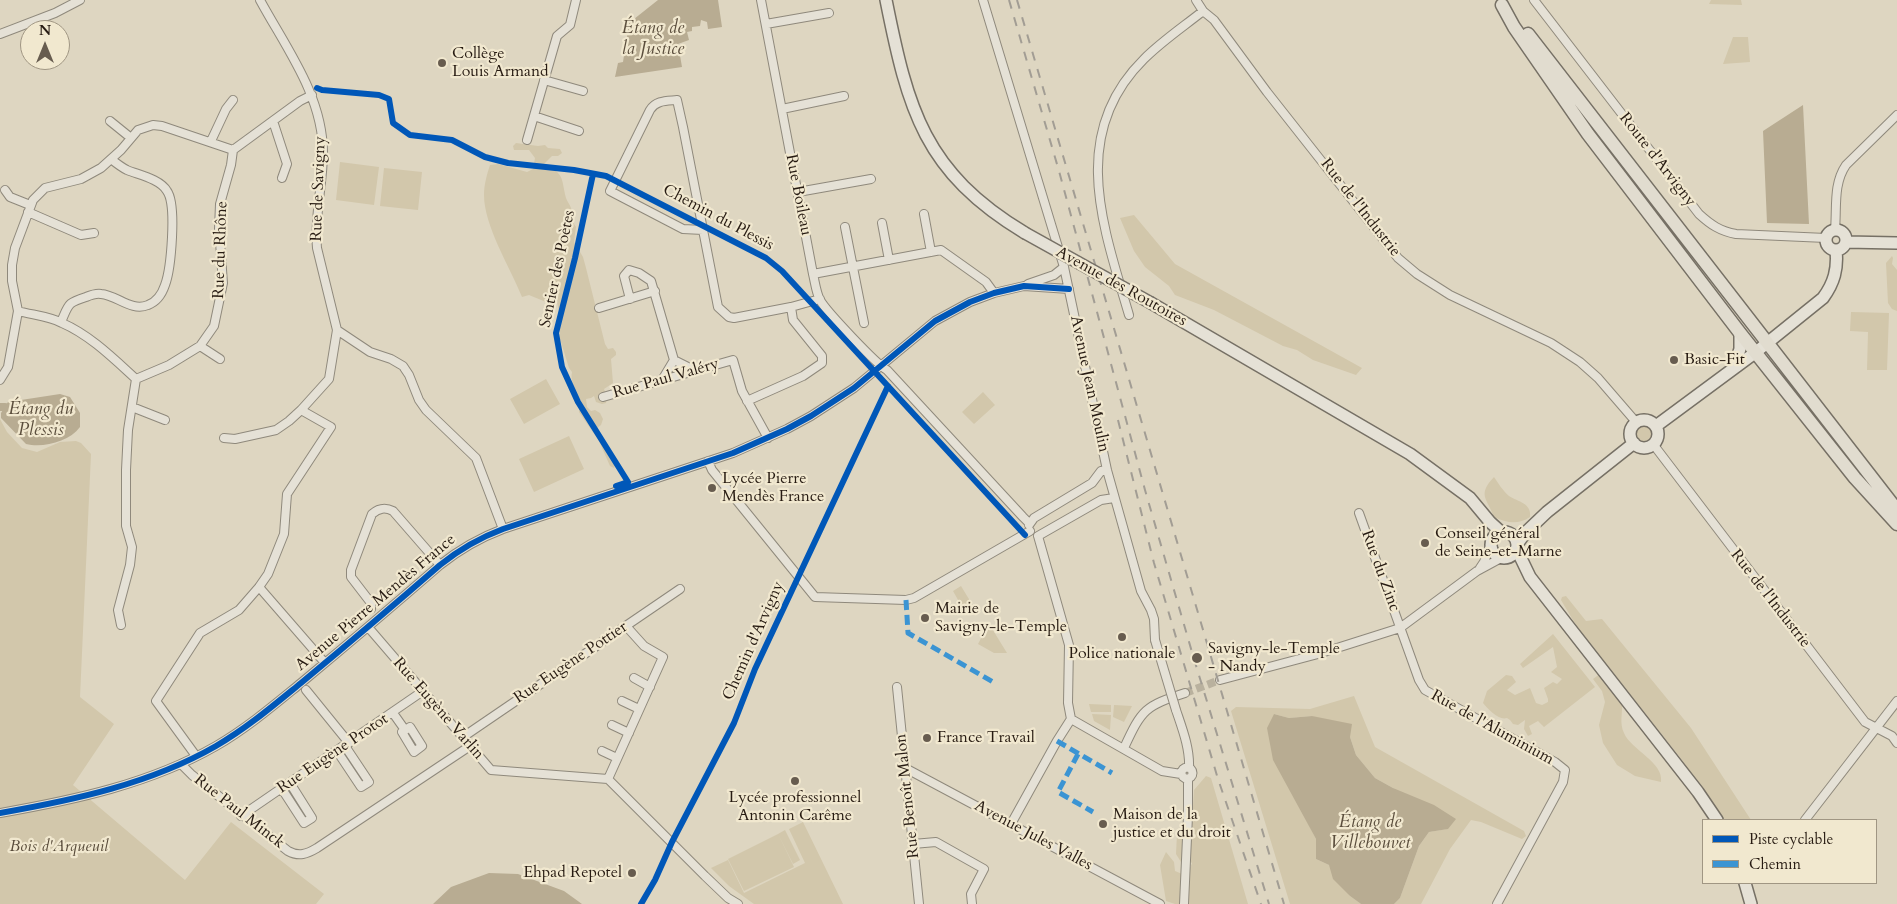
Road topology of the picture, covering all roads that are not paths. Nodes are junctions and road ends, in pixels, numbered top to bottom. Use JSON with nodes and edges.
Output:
{"nodes":[{"id":1,"x":80,"y":0,"type":"edge"},
{"id":2,"x":260,"y":0,"type":"edge"},
{"id":3,"x":576,"y":0,"type":"edge"},
{"id":4,"x":761,"y":0,"type":"edge"},
{"id":5,"x":886,"y":0,"type":"edge"},
{"id":6,"x":984,"y":0,"type":"edge"},
{"id":7,"x":1196,"y":0,"type":"edge"},
{"id":8,"x":1534,"y":0,"type":"edge"},
{"id":9,"x":1500,"y":3,"type":"edge"},
{"id":10,"x":1203,"y":11,"type":"junction"},
{"id":11,"x":828,"y":12,"type":"dead end"},
{"id":12,"x":766,"y":24,"type":"junction"},
{"id":13,"x":0,"y":34,"type":"edge"},
{"id":14,"x":544,"y":80,"type":"junction"},
{"id":15,"x":583,"y":91,"type":"dead end"},
{"id":16,"x":312,"y":95,"type":"junction"},
{"id":17,"x":844,"y":96,"type":"dead end"},
{"id":18,"x":232,"y":100,"type":"dead end"},
{"id":19,"x":782,"y":109,"type":"junction"},
{"id":20,"x":1897,"y":115,"type":"edge"},
{"id":21,"x":534,"y":116,"type":"junction"},
{"id":22,"x":110,"y":121,"type":"dead end"},
{"id":23,"x":273,"y":121,"type":"junction"},
{"id":24,"x":579,"y":131,"type":"dead end"},
{"id":25,"x":131,"y":138,"type":"junction"},
{"id":26,"x":527,"y":140,"type":"dead end"},
{"id":27,"x":211,"y":142,"type":"junction"},
{"id":28,"x":233,"y":150,"type":"junction"},
{"id":29,"x":111,"y":159,"type":"junction"},
{"id":30,"x":282,"y":178,"type":"dead end"},
{"id":31,"x":871,"y":179,"type":"dead end"},
{"id":32,"x":4,"y":190,"type":"dead end"},
{"id":33,"x":798,"y":192,"type":"junction"},
{"id":34,"x":29,"y":209,"type":"junction"},
{"id":35,"x":924,"y":214,"type":"dead end"},
{"id":36,"x":882,"y":223,"type":"dead end"},
{"id":37,"x":845,"y":227,"type":"dead end"},
{"id":38,"x":703,"y":230,"type":"junction"},
{"id":39,"x":1836,"y":230,"type":"junction"},
{"id":40,"x":94,"y":233,"type":"dead end"},
{"id":41,"x":1826,"y":238,"type":"junction"},
{"id":42,"x":1846,"y":242,"type":"junction"},
{"id":43,"x":1897,"y":243,"type":"edge"},
{"id":44,"x":1836,"y":250,"type":"junction"},
{"id":45,"x":931,"y":252,"type":"junction"},
{"id":46,"x":889,"y":260,"type":"junction"},
{"id":47,"x":853,"y":267,"type":"junction"},
{"id":48,"x":1064,"y":267,"type":"junction"},
{"id":49,"x":813,"y":274,"type":"junction"},
{"id":50,"x":1024,"y":286,"type":"junction"},
{"id":51,"x":1069,"y":289,"type":"junction"},
{"id":52,"x":655,"y":291,"type":"junction"},
{"id":53,"x":994,"y":293,"type":"junction"},
{"id":54,"x":630,"y":299,"type":"junction"},
{"id":55,"x":820,"y":299,"type":"junction"},
{"id":56,"x":791,"y":307,"type":"junction"},
{"id":57,"x":599,"y":308,"type":"dead end"},
{"id":58,"x":18,"y":311,"type":"junction"},
{"id":59,"x":1129,"y":315,"type":"dead end"},
{"id":60,"x":61,"y":322,"type":"junction"},
{"id":61,"x":864,"y":323,"type":"dead end"},
{"id":62,"x":337,"y":330,"type":"junction"},
{"id":63,"x":1740,"y":333,"type":"junction"},
{"id":64,"x":1768,"y":343,"type":"junction"},
{"id":65,"x":200,"y":346,"type":"junction"},
{"id":66,"x":1756,"y":352,"type":"junction"},
{"id":67,"x":220,"y":358,"type":"dead end"},
{"id":68,"x":674,"y":360,"type":"junction"},
{"id":69,"x":881,"y":367,"type":"junction"},
{"id":70,"x":1734,"y":367,"type":"junction"},
{"id":71,"x":694,"y":370,"type":"junction"},
{"id":72,"x":136,"y":379,"type":"junction"},
{"id":73,"x":0,"y":380,"type":"edge"},
{"id":74,"x":662,"y":380,"type":"junction"},
{"id":75,"x":603,"y":397,"type":"dead end"},
{"id":76,"x":747,"y":401,"type":"junction"},
{"id":77,"x":132,"y":407,"type":"junction"},
{"id":78,"x":301,"y":410,"type":"junction"},
{"id":79,"x":166,"y":420,"type":"dead end"},
{"id":80,"x":1636,"y":422,"type":"junction"},
{"id":81,"x":1656,"y":426,"type":"junction"},
{"id":82,"x":224,"y":438,"type":"dead end"},
{"id":83,"x":768,"y":438,"type":"junction"},
{"id":84,"x":1634,"y":443,"type":"junction"},
{"id":85,"x":1653,"y":444,"type":"junction"},
{"id":86,"x":708,"y":461,"type":"junction"},
{"id":87,"x":1107,"y":470,"type":"junction"},
{"id":88,"x":1114,"y":498,"type":"junction"},
{"id":89,"x":1897,"y":510,"type":"edge"},
{"id":90,"x":1547,"y":512,"type":"junction"},
{"id":91,"x":1359,"y":513,"type":"dead end"},
{"id":92,"x":1029,"y":522,"type":"junction"},
{"id":93,"x":1897,"y":524,"type":"edge"},
{"id":94,"x":503,"y":529,"type":"junction"},
{"id":95,"x":1030,"y":531,"type":"junction"},
{"id":96,"x":1038,"y":536,"type":"junction"},
{"id":97,"x":1498,"y":536,"type":"junction"},
{"id":98,"x":1517,"y":547,"type":"junction"},
{"id":99,"x":1504,"y":558,"type":"junction"},
{"id":100,"x":440,"y":565,"type":"junction"},
{"id":101,"x":1477,"y":571,"type":"junction"},
{"id":102,"x":1530,"y":577,"type":"junction"},
{"id":103,"x":260,"y":587,"type":"junction"},
{"id":104,"x":680,"y":589,"type":"dead end"},
{"id":105,"x":370,"y":609,"type":"dead end"},
{"id":106,"x":121,"y":625,"type":"dead end"},
{"id":107,"x":626,"y":626,"type":"junction"},
{"id":108,"x":368,"y":627,"type":"junction"},
{"id":109,"x":1400,"y":628,"type":"junction"},
{"id":110,"x":325,"y":663,"type":"junction"},
{"id":111,"x":634,"y":678,"type":"dead end"},
{"id":112,"x":1220,"y":680,"type":"tunnel mouth"},
{"id":113,"x":650,"y":686,"type":"junction"},
{"id":114,"x":897,"y":687,"type":"dead end"},
{"id":115,"x":306,"y":690,"type":"dead end"},
{"id":116,"x":423,"y":691,"type":"junction"},
{"id":117,"x":1185,"y":693,"type":"tunnel mouth"},
{"id":118,"x":622,"y":701,"type":"dead end"},
{"id":119,"x":1897,"y":701,"type":"edge"},
{"id":120,"x":639,"y":709,"type":"junction"},
{"id":121,"x":393,"y":712,"type":"junction"},
{"id":122,"x":1071,"y":719,"type":"junction"},
{"id":123,"x":612,"y":725,"type":"dead end"},
{"id":124,"x":1876,"y":728,"type":"junction"},
{"id":125,"x":405,"y":730,"type":"dead end"},
{"id":126,"x":629,"y":733,"type":"junction"},
{"id":127,"x":463,"y":737,"type":"junction"},
{"id":128,"x":1897,"y":743,"type":"edge"},
{"id":129,"x":347,"y":744,"type":"junction"},
{"id":130,"x":470,"y":746,"type":"junction"},
{"id":131,"x":1124,"y":748,"type":"junction"},
{"id":132,"x":338,"y":751,"type":"junction"},
{"id":133,"x":602,"y":751,"type":"dead end"},
{"id":134,"x":196,"y":756,"type":"junction"},
{"id":135,"x":617,"y":758,"type":"junction"},
{"id":136,"x":181,"y":764,"type":"junction"},
{"id":137,"x":905,"y":768,"type":"junction"},
{"id":138,"x":1184,"y":776,"type":"junction"},
{"id":139,"x":608,"y":779,"type":"junction"},
{"id":140,"x":290,"y":784,"type":"junction"},
{"id":141,"x":282,"y":789,"type":"junction"},
{"id":142,"x":0,"y":813,"type":"edge"},
{"id":143,"x":242,"y":816,"type":"junction"},
{"id":144,"x":1716,"y":819,"type":"edge"},
{"id":145,"x":1806,"y":819,"type":"edge"},
{"id":146,"x":1011,"y":824,"type":"junction"},
{"id":147,"x":913,"y":844,"type":"junction"},
{"id":148,"x":1745,"y":884,"type":"edge"},
{"id":149,"x":726,"y":901,"type":"edge"},
{"id":150,"x":738,"y":904,"type":"edge"},
{"id":151,"x":919,"y":904,"type":"edge"},
{"id":152,"x":972,"y":904,"type":"edge"},
{"id":153,"x":1160,"y":904,"type":"edge"},
{"id":154,"x":1184,"y":904,"type":"edge"},
{"id":155,"x":1497,"y":904,"type":"edge"},
{"id":156,"x":1751,"y":904,"type":"edge"}],
"edges":[{"from":1,"to":13,"type":"street"},
{"from":2,"to":16,"type":"street","name":"Rue de Savigny"},
{"from":3,"to":14,"type":"street"},
{"from":4,"to":12,"type":"street","name":"Rue Boileau"},
{"from":5,"to":97,"type":"street","name":"Avenue des Routoires","bridge":true},
{"from":6,"to":48,"type":"street","name":"Avenue Jean Moulin"},
{"from":7,"to":10,"type":"street","name":"Rue de l'Industrie"},
{"from":8,"to":41,"type":"street","name":"Route d'Arvigny"},
{"from":9,"to":63,"type":"main road"},
{"from":9,"to":64,"type":"main road"},
{"from":10,"to":59,"type":"street"},
{"from":10,"to":80,"type":"street","name":"Rue de l'Industrie"},
{"from":11,"to":12,"type":"street"},
{"from":12,"to":19,"type":"street","name":"Rue Boileau"},
{"from":14,"to":15,"type":"street"},
{"from":14,"to":21,"type":"street"},
{"from":16,"to":23,"type":"street"},
{"from":16,"to":62,"type":"street","name":"Rue de Savigny"},
{"from":17,"to":19,"type":"street"},
{"from":18,"to":27,"type":"street"},
{"from":19,"to":33,"type":"street","name":"Rue Boileau"},
{"from":20,"to":39,"type":"street"},
{"from":21,"to":24,"type":"street"},
{"from":21,"to":26,"type":"street"},
{"from":22,"to":25,"type":"street"},
{"from":23,"to":28,"type":"street"},
{"from":23,"to":30,"type":"street"},
{"from":25,"to":27,"type":"street"},
{"from":25,"to":29,"type":"street"},
{"from":27,"to":28,"type":"street"},
{"from":28,"to":65,"type":"street","name":"Rue du Rhône"},
{"from":29,"to":34,"type":"street"},
{"from":29,"to":60,"type":"street"},
{"from":31,"to":33,"type":"street"},
{"from":32,"to":34,"type":"street"},
{"from":33,"to":49,"type":"street","name":"Rue Boileau"},
{"from":34,"to":40,"type":"street"},
{"from":34,"to":58,"type":"street"},
{"from":35,"to":45,"type":"street"},
{"from":36,"to":46,"type":"street"},
{"from":37,"to":47,"type":"street"},
{"from":38,"to":38,"type":"street"},
{"from":38,"to":56,"type":"street"},
{"from":39,"to":41,"type":"street"},
{"from":39,"to":42,"type":"street"},
{"from":41,"to":44,"type":"street"},
{"from":42,"to":43,"type":"street"},
{"from":42,"to":44,"type":"street"},
{"from":44,"to":64,"type":"street"},
{"from":45,"to":46,"type":"street"},
{"from":45,"to":53,"type":"street"},
{"from":46,"to":47,"type":"street"},
{"from":47,"to":49,"type":"street"},
{"from":47,"to":61,"type":"street"},
{"from":48,"to":50,"type":"street"},
{"from":48,"to":51,"type":"street","name":"Avenue Jean Moulin"},
{"from":49,"to":55,"type":"street","name":"Rue Boileau"},
{"from":50,"to":51,"type":"street","name":"Avenue Pierre Mendès France"},
{"from":50,"to":53,"type":"street","name":"Avenue Pierre Mendès France"},
{"from":51,"to":87,"type":"street","name":"Avenue Jean Moulin"},
{"from":52,"to":54,"type":"street"},
{"from":52,"to":54,"type":"street"},
{"from":52,"to":68,"type":"street"},
{"from":53,"to":69,"type":"street","name":"Avenue Pierre Mendès France"},
{"from":54,"to":57,"type":"street"},
{"from":55,"to":56,"type":"street"},
{"from":55,"to":69,"type":"street","name":"Rue Boileau"},
{"from":56,"to":76,"type":"street"},
{"from":58,"to":60,"type":"street"},
{"from":58,"to":73,"type":"street"},
{"from":60,"to":72,"type":"street"},
{"from":62,"to":78,"type":"street"},
{"from":62,"to":94,"type":"street"},
{"from":63,"to":66,"type":"main road"},
{"from":63,"to":70,"type":"street"},
{"from":64,"to":66,"type":"street"},
{"from":64,"to":89,"type":"main road"},
{"from":65,"to":67,"type":"street"},
{"from":65,"to":72,"type":"street","name":"Rue du Rhône"},
{"from":66,"to":70,"type":"street"},
{"from":66,"to":93,"type":"main road"},
{"from":68,"to":71,"type":"street"},
{"from":68,"to":74,"type":"street"},
{"from":69,"to":83,"type":"street","name":"Avenue Pierre Mendès France"},
{"from":69,"to":92,"type":"street","name":"Rue Boileau"},
{"from":70,"to":81,"type":"street"},
{"from":71,"to":74,"type":"street","name":"Rue Paul Valéry"},
{"from":71,"to":76,"type":"street","name":"Rue Paul Valéry"},
{"from":72,"to":77,"type":"street"},
{"from":74,"to":75,"type":"street","name":"Rue Paul Valéry"},
{"from":76,"to":83,"type":"street","name":"Rue Paul Valéry"},
{"from":77,"to":79,"type":"street"},
{"from":77,"to":106,"type":"street"},
{"from":78,"to":82,"type":"street"},
{"from":78,"to":103,"type":"street"},
{"from":80,"to":81,"type":"street"},
{"from":80,"to":84,"type":"street"},
{"from":81,"to":85,"type":"street"},
{"from":83,"to":86,"type":"street","name":"Avenue Pierre Mendès France"},
{"from":84,"to":85,"type":"street"},
{"from":84,"to":90,"type":"street"},
{"from":85,"to":124,"type":"street","name":"Rue de l'Industrie"},
{"from":86,"to":94,"type":"street","name":"Avenue Pierre Mendès France"},
{"from":86,"to":95,"type":"street"},
{"from":87,"to":88,"type":"street","name":"Avenue Jean Moulin"},
{"from":87,"to":92,"type":"street"},
{"from":88,"to":96,"type":"street"},
{"from":88,"to":138,"type":"street","name":"Avenue Jean Moulin","bridge":true},
{"from":90,"to":97,"type":"street"},
{"from":90,"to":98,"type":"street"},
{"from":91,"to":109,"type":"street","name":"Rue du Zinc"},
{"from":92,"to":95,"type":"street"},
{"from":94,"to":100,"type":"street","name":"Avenue Pierre Mendès France"},
{"from":95,"to":96,"type":"street"},
{"from":96,"to":122,"type":"street"},
{"from":97,"to":98,"type":"street"},
{"from":97,"to":99,"type":"street"},
{"from":97,"to":101,"type":"street"},
{"from":98,"to":99,"type":"street"},
{"from":98,"to":102,"type":"street"},
{"from":99,"to":101,"type":"street"},
{"from":99,"to":102,"type":"street"},
{"from":100,"to":105,"type":"street"},
{"from":100,"to":108,"type":"street","name":"Avenue Pierre Mendès France"},
{"from":101,"to":109,"type":"street"},
{"from":102,"to":144,"type":"street"},
{"from":103,"to":110,"type":"street"},
{"from":103,"to":134,"type":"street"},
{"from":104,"to":107,"type":"street","name":"Rue Eugène Pottier"},
{"from":107,"to":113,"type":"street"},
{"from":107,"to":127,"type":"street","name":"Rue Eugène Pottier"},
{"from":108,"to":110,"type":"street","name":"Avenue Pierre Mendès France"},
{"from":108,"to":116,"type":"street","name":"Rue Eugène Varlin"},
{"from":109,"to":112,"type":"street"},
{"from":109,"to":155,"type":"street","name":"Rue de l'Aluminium"},
{"from":110,"to":134,"type":"street","name":"Avenue Pierre Mendès France"},
{"from":111,"to":113,"type":"street"},
{"from":113,"to":120,"type":"street"},
{"from":114,"to":137,"type":"street","name":"Rue Benoît Malon"},
{"from":115,"to":129,"type":"street"},
{"from":116,"to":121,"type":"street","name":"Rue Eugène Protot"},
{"from":116,"to":127,"type":"street","name":"Rue Eugène Varlin"},
{"from":117,"to":131,"type":"street"},
{"from":118,"to":120,"type":"street"},
{"from":119,"to":124,"type":"street"},
{"from":120,"to":126,"type":"street"},
{"from":121,"to":125,"type":"street"},
{"from":121,"to":129,"type":"street","name":"Rue Eugène Protot"},
{"from":122,"to":131,"type":"street"},
{"from":122,"to":146,"type":"street"},
{"from":123,"to":126,"type":"street"},
{"from":124,"to":128,"type":"street","name":"Rue de l'Industrie"},
{"from":124,"to":145,"type":"street"},
{"from":126,"to":135,"type":"street"},
{"from":127,"to":130,"type":"street","name":"Rue Eugène Varlin"},
{"from":129,"to":132,"type":"street","name":"Rue Eugène Protot"},
{"from":129,"to":132,"type":"street"},
{"from":130,"to":139,"type":"street","name":"Rue Eugène Varlin"},
{"from":130,"to":143,"type":"street","name":"Rue Paul Minck"},
{"from":131,"to":138,"type":"street"},
{"from":132,"to":140,"type":"street","name":"Rue Eugène Protot"},
{"from":133,"to":135,"type":"street"},
{"from":134,"to":136,"type":"street","name":"Avenue Pierre Mendès France"},
{"from":135,"to":139,"type":"street"},
{"from":136,"to":142,"type":"street","name":"Avenue Pierre Mendès France"},
{"from":136,"to":143,"type":"street","name":"Rue Paul Minck"},
{"from":137,"to":146,"type":"street","name":"Avenue Jules Valles"},
{"from":137,"to":147,"type":"street","name":"Rue Benoît Malon"},
{"from":138,"to":154,"type":"street"},
{"from":139,"to":149,"type":"street"},
{"from":140,"to":141,"type":"street","name":"Rue Eugène Protot"},
{"from":140,"to":141,"type":"street"},
{"from":141,"to":143,"type":"street","name":"Rue Eugène Protot"},
{"from":146,"to":153,"type":"street","name":"Avenue Jules Valles"},
{"from":147,"to":151,"type":"street","name":"Rue Benoît Malon"},
{"from":147,"to":152,"type":"street"},
{"from":148,"to":156,"type":"street"},
{"from":149,"to":150,"type":"street"}]}
